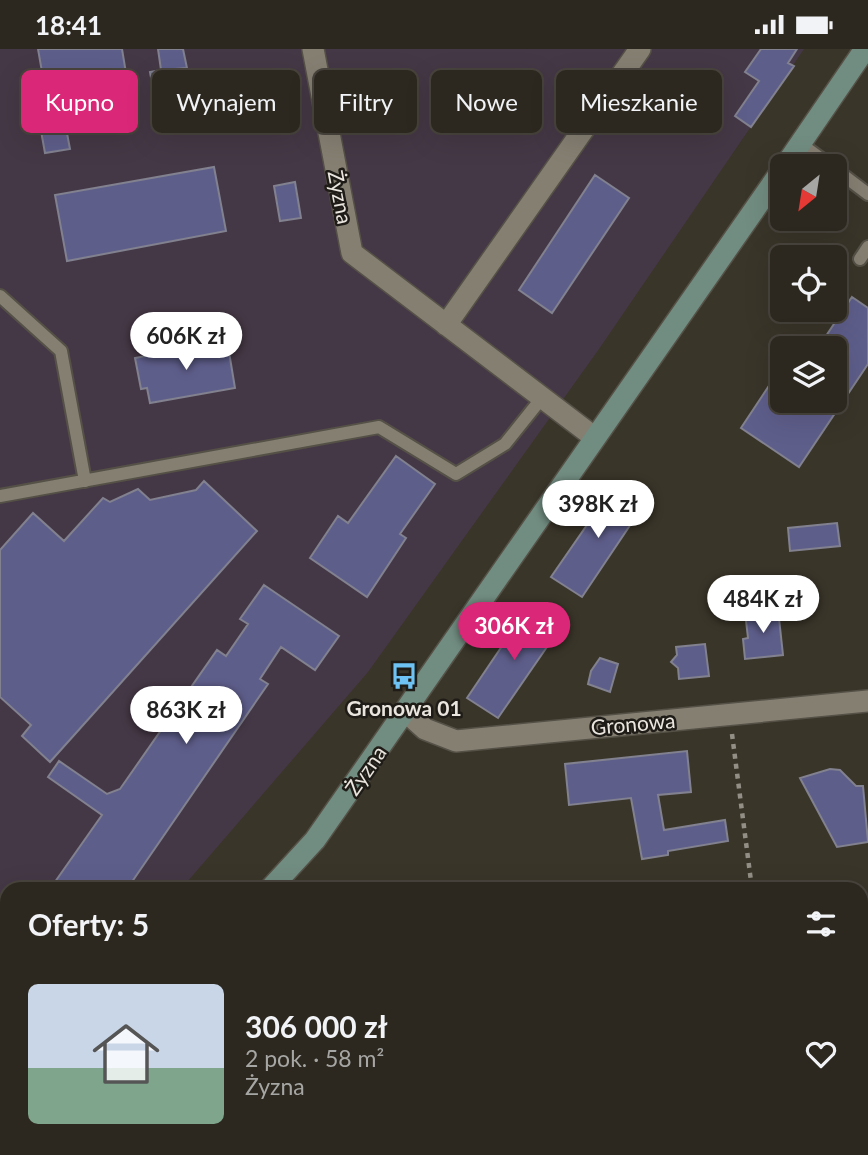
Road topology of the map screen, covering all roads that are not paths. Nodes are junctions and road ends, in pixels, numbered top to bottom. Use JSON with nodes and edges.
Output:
{"nodes":[{"id":1,"x":313,"y":49,"type":"edge"},
{"id":2,"x":640,"y":49,"type":"edge"},
{"id":3,"x":865,"y":49,"type":"edge"},
{"id":4,"x":801,"y":144,"type":"junction"},
{"id":5,"x":794,"y":154,"type":"edge"},
{"id":6,"x":815,"y":154,"type":"edge"},
{"id":7,"x":847,"y":178,"type":"edge"},
{"id":8,"x":770,"y":188,"type":"edge"},
{"id":9,"x":868,"y":194,"type":"edge"},
{"id":10,"x":868,"y":247,"type":"edge"},
{"id":11,"x":860,"y":259,"type":"dead end"},
{"id":12,"x":0,"y":296,"type":"edge"},
{"id":13,"x":446,"y":325,"type":"junction"},
{"id":14,"x":541,"y":399,"type":"junction"},
{"id":15,"x":594,"y":437,"type":"junction"},
{"id":16,"x":85,"y":481,"type":"junction"},
{"id":17,"x":0,"y":496,"type":"edge"},
{"id":18,"x":868,"y":701,"type":"edge"},
{"id":19,"x":406,"y":712,"type":"junction"},
{"id":20,"x":276,"y":882,"type":"edge"}],
"edges":[{"from":1,"to":13,"type":"street","name":"Żyzna"},
{"from":2,"to":13,"type":"street"},
{"from":3,"to":4,"type":"street","name":"Żyzna"},
{"from":4,"to":5,"type":"street","name":"Żyzna"},
{"from":4,"to":6,"type":"lane"},
{"from":7,"to":9,"type":"lane"},
{"from":8,"to":15,"type":"street","name":"Żyzna"},
{"from":10,"to":11,"type":"lane"},
{"from":12,"to":16,"type":"lane"},
{"from":13,"to":14,"type":"street","name":"Żyzna"},
{"from":14,"to":15,"type":"street","name":"Żyzna"},
{"from":14,"to":16,"type":"lane"},
{"from":15,"to":19,"type":"street","name":"Żyzna"},
{"from":16,"to":17,"type":"lane"},
{"from":18,"to":19,"type":"street","name":"Gronowa"},
{"from":19,"to":20,"type":"street","name":"Żyzna"}]}
